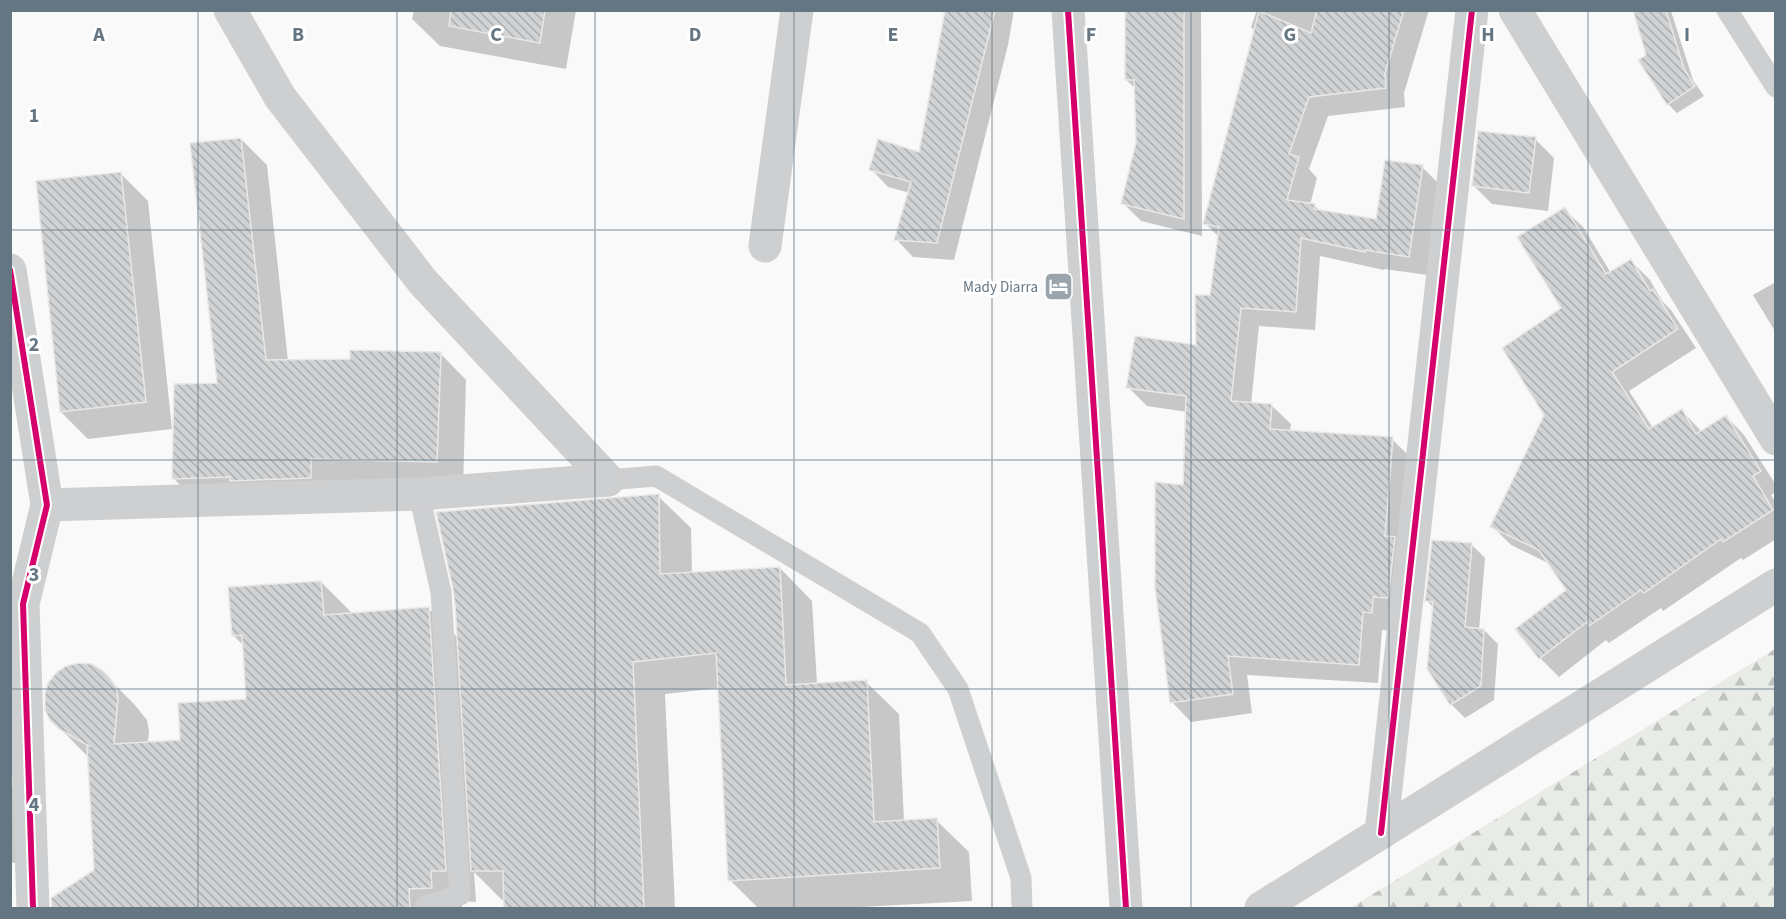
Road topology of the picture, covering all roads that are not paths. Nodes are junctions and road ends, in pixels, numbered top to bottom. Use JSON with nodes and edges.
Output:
{"nodes":[{"id":1,"x":230,"y":10,"type":"edge"},
{"id":2,"x":797,"y":10,"type":"edge"},
{"id":3,"x":1068,"y":10,"type":"edge"},
{"id":4,"x":1472,"y":10,"type":"edge"},
{"id":5,"x":1515,"y":10,"type":"edge"},
{"id":6,"x":1727,"y":10,"type":"edge"},
{"id":7,"x":1776,"y":87,"type":"edge"},
{"id":8,"x":765,"y":246,"type":"dead end"},
{"id":9,"x":10,"y":270,"type":"edge"},
{"id":10,"x":1776,"y":439,"type":"edge"},
{"id":11,"x":608,"y":480,"type":"junction"},
{"id":12,"x":419,"y":494,"type":"junction"},
{"id":13,"x":47,"y":504,"type":"junction"},
{"id":14,"x":1776,"y":585,"type":"edge"},
{"id":15,"x":1381,"y":833,"type":"junction"},
{"id":16,"x":33,"y":909,"type":"edge"},
{"id":17,"x":426,"y":909,"type":"edge"},
{"id":18,"x":1022,"y":909,"type":"edge"},
{"id":19,"x":1126,"y":909,"type":"edge"},
{"id":20,"x":1262,"y":909,"type":"edge"}],
"edges":[{"from":1,"to":11,"type":"street"},
{"from":2,"to":8,"type":"street"},
{"from":3,"to":19,"type":"street"},
{"from":4,"to":15,"type":"street"},
{"from":5,"to":10,"type":"street"},
{"from":6,"to":7,"type":"lane"},
{"from":9,"to":13,"type":"street"},
{"from":11,"to":12,"type":"street"},
{"from":11,"to":18,"type":"lane"},
{"from":12,"to":13,"type":"street"},
{"from":12,"to":17,"type":"lane"},
{"from":13,"to":16,"type":"street"},
{"from":14,"to":15,"type":"street"},
{"from":15,"to":20,"type":"street"}]}
